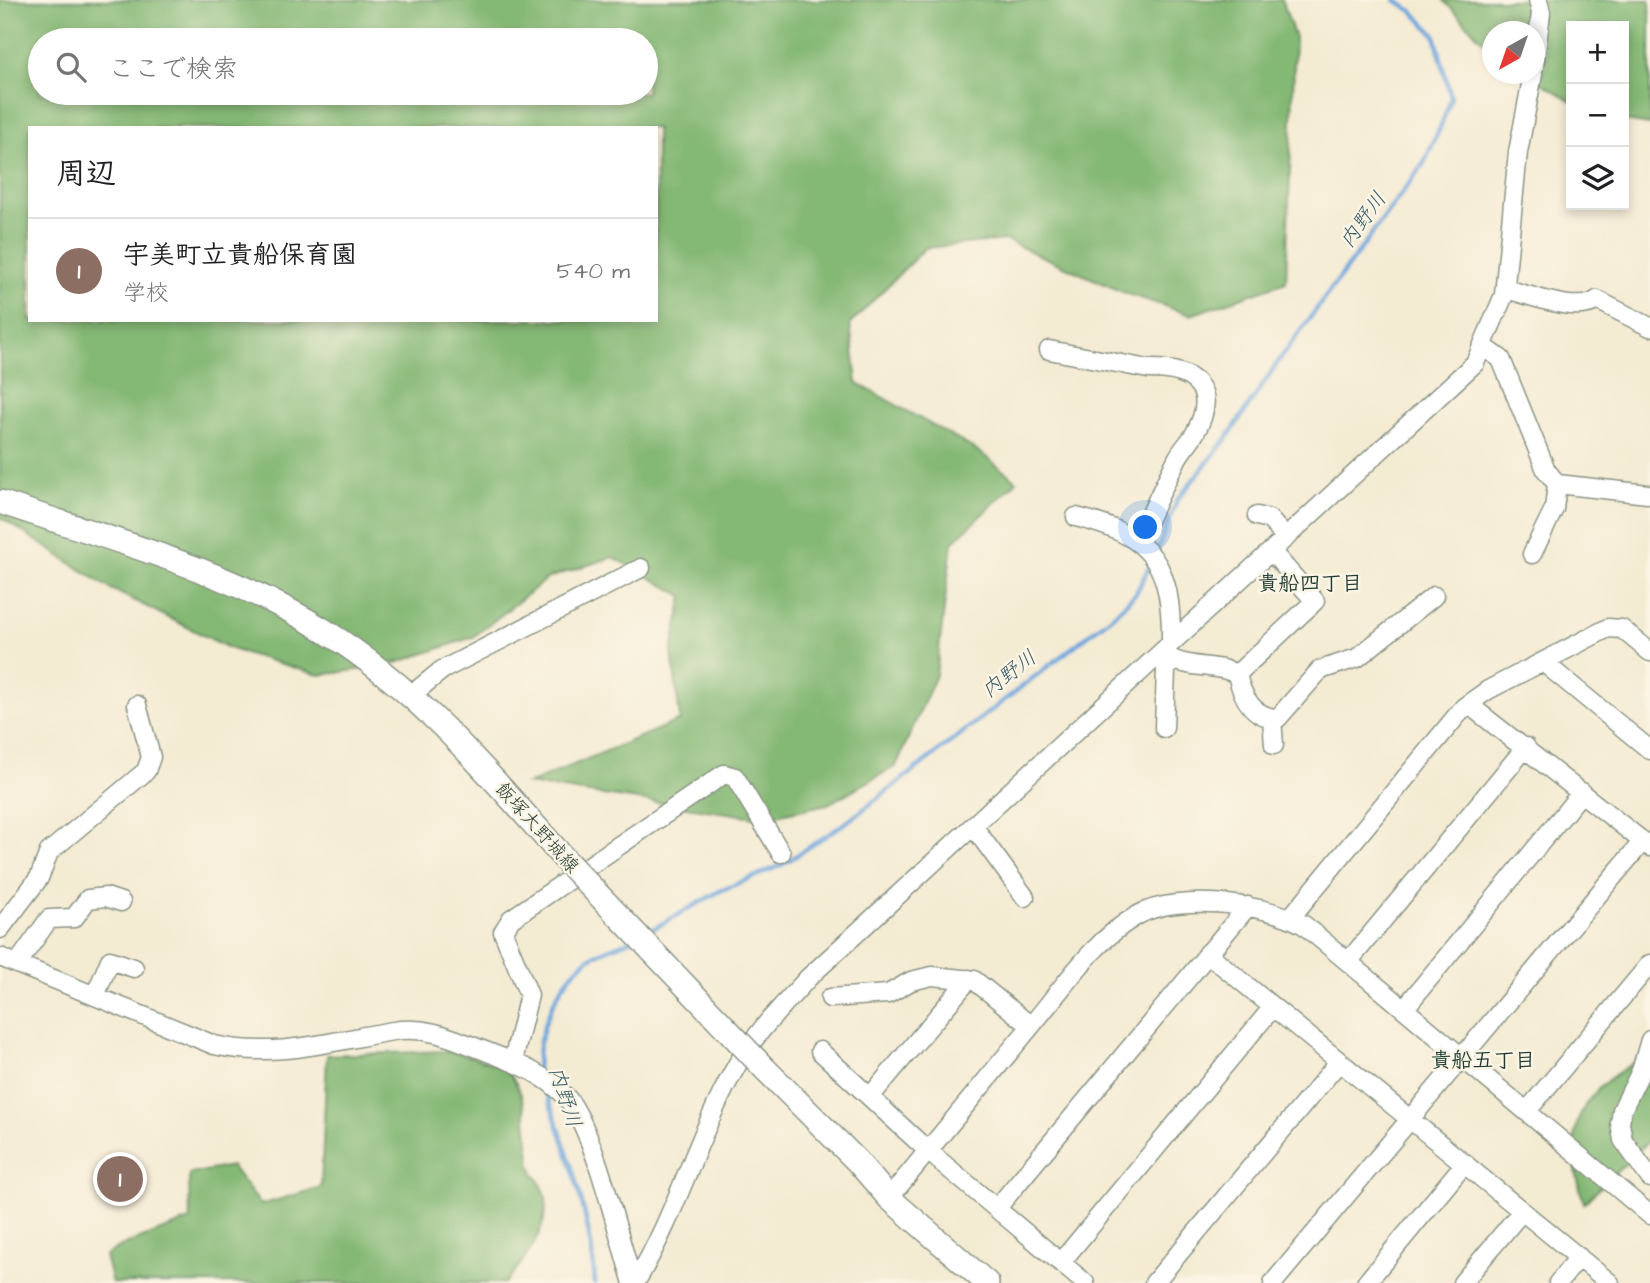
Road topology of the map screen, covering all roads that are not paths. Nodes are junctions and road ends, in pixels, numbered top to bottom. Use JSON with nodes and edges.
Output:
{"nodes":[{"id":1,"x":1538,"y":0,"type":"edge"},
{"id":2,"x":1540,"y":21,"type":"edge"},
{"id":3,"x":1531,"y":84,"type":"edge"},
{"id":4,"x":1505,"y":289,"type":"junction"},
{"id":5,"x":1650,"y":327,"type":"edge"},
{"id":6,"x":1483,"y":346,"type":"junction"},
{"id":7,"x":1049,"y":350,"type":"dead end"},
{"id":8,"x":1557,"y":484,"type":"junction"},
{"id":9,"x":1648,"y":494,"type":"edge"},
{"id":10,"x":0,"y":502,"type":"edge"},
{"id":11,"x":1258,"y":516,"type":"dead end"},
{"id":12,"x":1076,"y":517,"type":"dead end"},
{"id":13,"x":1286,"y":538,"type":"junction"},
{"id":14,"x":1142,"y":545,"type":"junction"},
{"id":15,"x":1271,"y":551,"type":"junction"},
{"id":16,"x":1532,"y":554,"type":"dead end"},
{"id":17,"x":641,"y":568,"type":"dead end"},
{"id":18,"x":1434,"y":596,"type":"dead end"},
{"id":19,"x":1168,"y":652,"type":"junction"},
{"id":20,"x":1650,"y":652,"type":"edge"},
{"id":21,"x":1543,"y":662,"type":"junction"},
{"id":22,"x":1237,"y":674,"type":"junction"},
{"id":23,"x":410,"y":696,"type":"junction"},
{"id":24,"x":1468,"y":704,"type":"junction"},
{"id":25,"x":137,"y":705,"type":"dead end"},
{"id":26,"x":1272,"y":718,"type":"junction"},
{"id":27,"x":1164,"y":728,"type":"dead end"},
{"id":28,"x":1274,"y":745,"type":"dead end"},
{"id":29,"x":1526,"y":747,"type":"junction"},
{"id":30,"x":1650,"y":750,"type":"edge"},
{"id":31,"x":1582,"y":792,"type":"junction"},
{"id":32,"x":973,"y":826,"type":"junction"},
{"id":33,"x":1647,"y":844,"type":"edge"},
{"id":34,"x":781,"y":853,"type":"dead end"},
{"id":35,"x":1025,"y":897,"type":"dead end"},
{"id":36,"x":121,"y":902,"type":"dead end"},
{"id":37,"x":1248,"y":906,"type":"junction"},
{"id":38,"x":1290,"y":917,"type":"junction"},
{"id":39,"x":0,"y":929,"type":"edge"},
{"id":40,"x":1207,"y":953,"type":"junction"},
{"id":41,"x":8,"y":961,"type":"edge"},
{"id":42,"x":1348,"y":962,"type":"junction"},
{"id":43,"x":1650,"y":964,"type":"edge"},
{"id":44,"x":134,"y":968,"type":"dead end"},
{"id":45,"x":969,"y":979,"type":"junction"},
{"id":46,"x":95,"y":996,"type":"junction"},
{"id":47,"x":830,"y":998,"type":"dead end"},
{"id":48,"x":1273,"y":1007,"type":"junction"},
{"id":49,"x":1404,"y":1009,"type":"junction"},
{"id":50,"x":1031,"y":1026,"type":"junction"},
{"id":51,"x":1650,"y":1040,"type":"edge"},
{"id":52,"x":820,"y":1051,"type":"dead end"},
{"id":53,"x":1461,"y":1056,"type":"junction"},
{"id":54,"x":1339,"y":1062,"type":"junction"},
{"id":55,"x":520,"y":1064,"type":"junction"},
{"id":56,"x":870,"y":1097,"type":"junction"},
{"id":57,"x":1527,"y":1111,"type":"junction"},
{"id":58,"x":1408,"y":1118,"type":"junction"},
{"id":59,"x":928,"y":1151,"type":"junction"},
{"id":60,"x":1465,"y":1163,"type":"junction"},
{"id":61,"x":1650,"y":1178,"type":"edge"},
{"id":62,"x":889,"y":1198,"type":"junction"},
{"id":63,"x":996,"y":1208,"type":"junction"},
{"id":64,"x":1522,"y":1210,"type":"junction"},
{"id":65,"x":1650,"y":1215,"type":"edge"},
{"id":66,"x":1579,"y":1257,"type":"junction"},
{"id":67,"x":1061,"y":1262,"type":"junction"},
{"id":68,"x":634,"y":1283,"type":"edge"},
{"id":69,"x":988,"y":1283,"type":"edge"},
{"id":70,"x":1086,"y":1283,"type":"edge"},
{"id":71,"x":1154,"y":1283,"type":"edge"},
{"id":72,"x":1273,"y":1283,"type":"edge"},
{"id":73,"x":1366,"y":1283,"type":"edge"},
{"id":74,"x":1462,"y":1283,"type":"edge"},
{"id":75,"x":1558,"y":1283,"type":"edge"},
{"id":76,"x":1610,"y":1283,"type":"edge"}],
"edges":[{"from":1,"to":2,"type":"street"},
{"from":3,"to":4,"type":"street"},
{"from":4,"to":5,"type":"street"},
{"from":4,"to":6,"type":"street"},
{"from":6,"to":8,"type":"street"},
{"from":6,"to":13,"type":"street"},
{"from":7,"to":14,"type":"street"},
{"from":8,"to":9,"type":"street"},
{"from":8,"to":16,"type":"street"},
{"from":10,"to":23,"type":"main road","name":"飯塚大野城線"},
{"from":11,"to":13,"type":"street"},
{"from":12,"to":14,"type":"street"},
{"from":13,"to":15,"type":"street"},
{"from":14,"to":19,"type":"street"},
{"from":15,"to":19,"type":"street"},
{"from":15,"to":22,"type":"street"},
{"from":17,"to":23,"type":"street"},
{"from":18,"to":26,"type":"street"},
{"from":19,"to":22,"type":"street"},
{"from":19,"to":27,"type":"street"},
{"from":19,"to":32,"type":"street"},
{"from":20,"to":21,"type":"street"},
{"from":21,"to":24,"type":"street"},
{"from":21,"to":30,"type":"street"},
{"from":22,"to":26,"type":"street"},
{"from":23,"to":62,"type":"main road","name":"飯塚大野城線","bridge":true},
{"from":24,"to":29,"type":"street"},
{"from":24,"to":38,"type":"street"},
{"from":25,"to":39,"type":"street"},
{"from":26,"to":28,"type":"street"},
{"from":29,"to":31,"type":"street"},
{"from":29,"to":42,"type":"street"},
{"from":31,"to":33,"type":"street"},
{"from":31,"to":49,"type":"street"},
{"from":32,"to":35,"type":"street"},
{"from":32,"to":68,"type":"street"},
{"from":33,"to":53,"type":"street"},
{"from":34,"to":55,"type":"street"},
{"from":36,"to":41,"type":"street"},
{"from":37,"to":38,"type":"street"},
{"from":37,"to":40,"type":"street"},
{"from":37,"to":50,"type":"street"},
{"from":38,"to":42,"type":"street"},
{"from":40,"to":48,"type":"street"},
{"from":40,"to":63,"type":"street"},
{"from":41,"to":46,"type":"street"},
{"from":42,"to":49,"type":"street"},
{"from":43,"to":57,"type":"street"},
{"from":44,"to":46,"type":"street"},
{"from":45,"to":47,"type":"street"},
{"from":45,"to":50,"type":"street"},
{"from":45,"to":56,"type":"street"},
{"from":46,"to":55,"type":"street"},
{"from":48,"to":54,"type":"street"},
{"from":48,"to":67,"type":"street"},
{"from":49,"to":53,"type":"street"},
{"from":50,"to":59,"type":"street"},
{"from":51,"to":61,"type":"street"},
{"from":52,"to":56,"type":"street"},
{"from":53,"to":57,"type":"street"},
{"from":53,"to":58,"type":"street"},
{"from":54,"to":58,"type":"street"},
{"from":54,"to":71,"type":"street"},
{"from":55,"to":68,"type":"street"},
{"from":56,"to":59,"type":"street"},
{"from":57,"to":65,"type":"street"},
{"from":58,"to":60,"type":"street"},
{"from":58,"to":72,"type":"street"},
{"from":59,"to":62,"type":"street"},
{"from":59,"to":63,"type":"street"},
{"from":60,"to":64,"type":"street"},
{"from":60,"to":73,"type":"street"},
{"from":62,"to":69,"type":"main road","name":"飯塚大野城線"},
{"from":63,"to":67,"type":"street"},
{"from":64,"to":66,"type":"street"},
{"from":64,"to":74,"type":"street"},
{"from":66,"to":75,"type":"street"},
{"from":66,"to":76,"type":"street"},
{"from":67,"to":70,"type":"street"}]}
